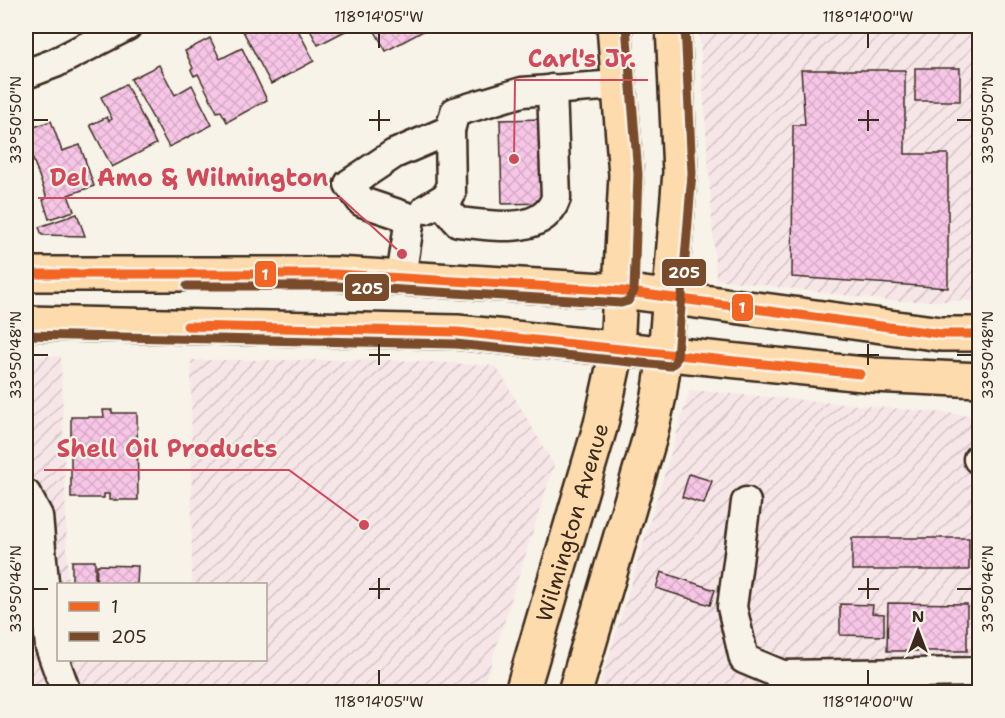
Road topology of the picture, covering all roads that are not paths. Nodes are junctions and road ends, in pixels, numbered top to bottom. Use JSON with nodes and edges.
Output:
{"nodes":[{"id":1,"x":127,"y":26,"type":"edge"},
{"id":2,"x":614,"y":26,"type":"edge"},
{"id":3,"x":673,"y":26,"type":"edge"},
{"id":4,"x":26,"y":74,"type":"edge"},
{"id":5,"x":618,"y":85,"type":"junction"},
{"id":6,"x":552,"y":90,"type":"junction"},
{"id":7,"x":450,"y":129,"type":"junction"},
{"id":8,"x":440,"y":201,"type":"junction"},
{"id":9,"x":410,"y":218,"type":"junction"},
{"id":10,"x":26,"y":274,"type":"edge"},
{"id":11,"x":401,"y":278,"type":"junction"},
{"id":12,"x":622,"y":291,"type":"junction"},
{"id":13,"x":669,"y":297,"type":"junction"},
{"id":14,"x":26,"y":323,"type":"edge"},
{"id":15,"x":980,"y":334,"type":"edge"},
{"id":16,"x":618,"y":350,"type":"junction"},
{"id":17,"x":665,"y":355,"type":"junction"},
{"id":18,"x":980,"y":380,"type":"edge"},
{"id":19,"x":26,"y":494,"type":"edge"},
{"id":20,"x":746,"y":502,"type":"dead end"},
{"id":21,"x":980,"y":672,"type":"edge"},
{"id":22,"x":66,"y":693,"type":"edge"},
{"id":23,"x":522,"y":693,"type":"edge"},
{"id":24,"x":575,"y":693,"type":"edge"}],
"edges":[{"from":1,"to":4,"type":"street"},
{"from":2,"to":5,"type":"main road","name":"Wilmington Avenue"},
{"from":3,"to":13,"type":"main road"},
{"from":5,"to":6,"type":"street"},
{"from":5,"to":12,"type":"main road","name":"Wilmington Avenue"},
{"from":6,"to":7,"type":"street"},
{"from":6,"to":8,"type":"street"},
{"from":7,"to":8,"type":"street"},
{"from":7,"to":9,"type":"street"},
{"from":8,"to":9,"type":"street"},
{"from":9,"to":11,"type":"street"},
{"from":10,"to":11,"type":"main road"},
{"from":11,"to":12,"type":"main road"},
{"from":12,"to":13,"type":"main road"},
{"from":12,"to":16,"type":"main road","name":"Wilmington Avenue"},
{"from":13,"to":15,"type":"main road"},
{"from":13,"to":17,"type":"main road"},
{"from":14,"to":16,"type":"main road"},
{"from":16,"to":17,"type":"main road"},
{"from":16,"to":23,"type":"main road","name":"Wilmington Avenue"},
{"from":17,"to":18,"type":"main road"},
{"from":17,"to":24,"type":"main road"},
{"from":19,"to":22,"type":"street"},
{"from":20,"to":21,"type":"street"}]}
